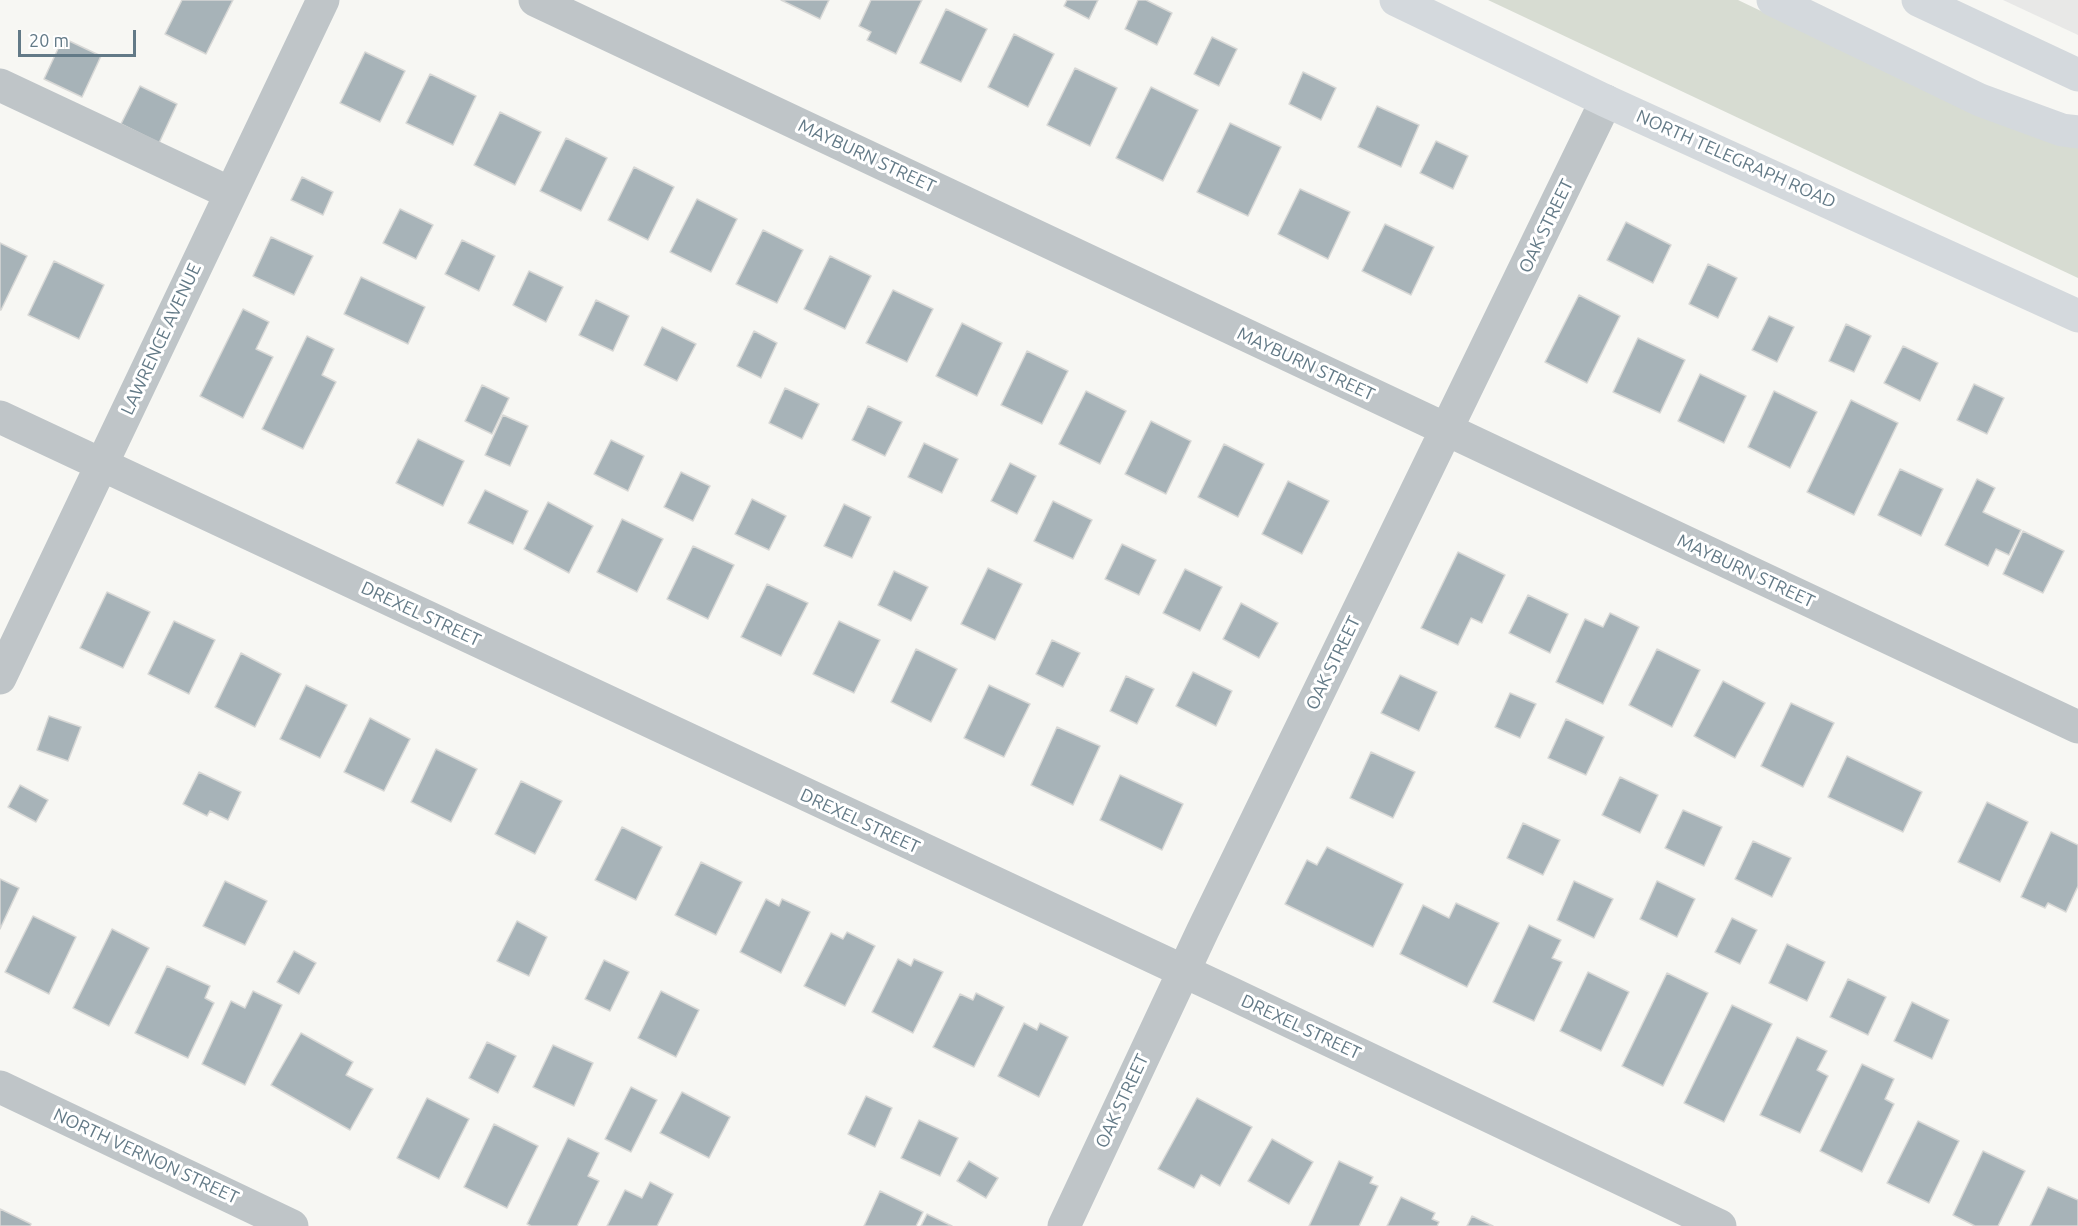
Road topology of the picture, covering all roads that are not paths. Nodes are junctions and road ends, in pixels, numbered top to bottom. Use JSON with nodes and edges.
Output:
{"nodes":[{"id":1,"x":323,"y":0,"type":"edge"},
{"id":2,"x":535,"y":0,"type":"edge"},
{"id":3,"x":1396,"y":0,"type":"edge"},
{"id":4,"x":1773,"y":0,"type":"edge"},
{"id":5,"x":1918,"y":0,"type":"edge"},
{"id":6,"x":1451,"y":15,"type":"edge"},
{"id":7,"x":2078,"y":75,"type":"edge"},
{"id":8,"x":0,"y":85,"type":"edge"},
{"id":9,"x":1606,"y":101,"type":"junction"},
{"id":10,"x":2078,"y":132,"type":"edge"},
{"id":11,"x":230,"y":193,"type":"junction"},
{"id":12,"x":2078,"y":316,"type":"edge"},
{"id":13,"x":0,"y":417,"type":"edge"},
{"id":14,"x":1446,"y":430,"type":"junction"},
{"id":15,"x":101,"y":464,"type":"junction"},
{"id":16,"x":0,"y":678,"type":"edge"},
{"id":17,"x":2078,"y":727,"type":"edge"},
{"id":18,"x":1183,"y":972,"type":"junction"},
{"id":19,"x":0,"y":1087,"type":"edge"},
{"id":20,"x":292,"y":1226,"type":"edge"},
{"id":21,"x":1064,"y":1226,"type":"edge"},
{"id":22,"x":1720,"y":1226,"type":"edge"}],
"edges":[{"from":1,"to":11,"type":"street","name":"LAWRENCE AVENUE"},
{"from":2,"to":14,"type":"street","name":"MAYBURN STREET"},
{"from":3,"to":6,"type":"main road","name":"NORTH TELEGRAPH ROAD"},
{"from":4,"to":10,"type":"main road"},
{"from":5,"to":7,"type":"main road"},
{"from":6,"to":9,"type":"main road","name":"NORTH TELEGRAPH ROAD"},
{"from":8,"to":11,"type":"street"},
{"from":9,"to":12,"type":"main road","name":"NORTH TELEGRAPH ROAD"},
{"from":9,"to":14,"type":"street","name":"OAK STREET"},
{"from":11,"to":15,"type":"street","name":"LAWRENCE AVENUE"},
{"from":13,"to":15,"type":"street","name":"DREXEL STREET"},
{"from":14,"to":17,"type":"street","name":"MAYBURN STREET"},
{"from":14,"to":18,"type":"street","name":"OAK STREET"},
{"from":15,"to":16,"type":"street","name":"LAWRENCE AVENUE"},
{"from":15,"to":18,"type":"street","name":"DREXEL STREET"},
{"from":18,"to":21,"type":"street","name":"OAK STREET"},
{"from":18,"to":22,"type":"street","name":"DREXEL STREET"},
{"from":19,"to":20,"type":"street","name":"NORTH VERNON STREET"}]}
